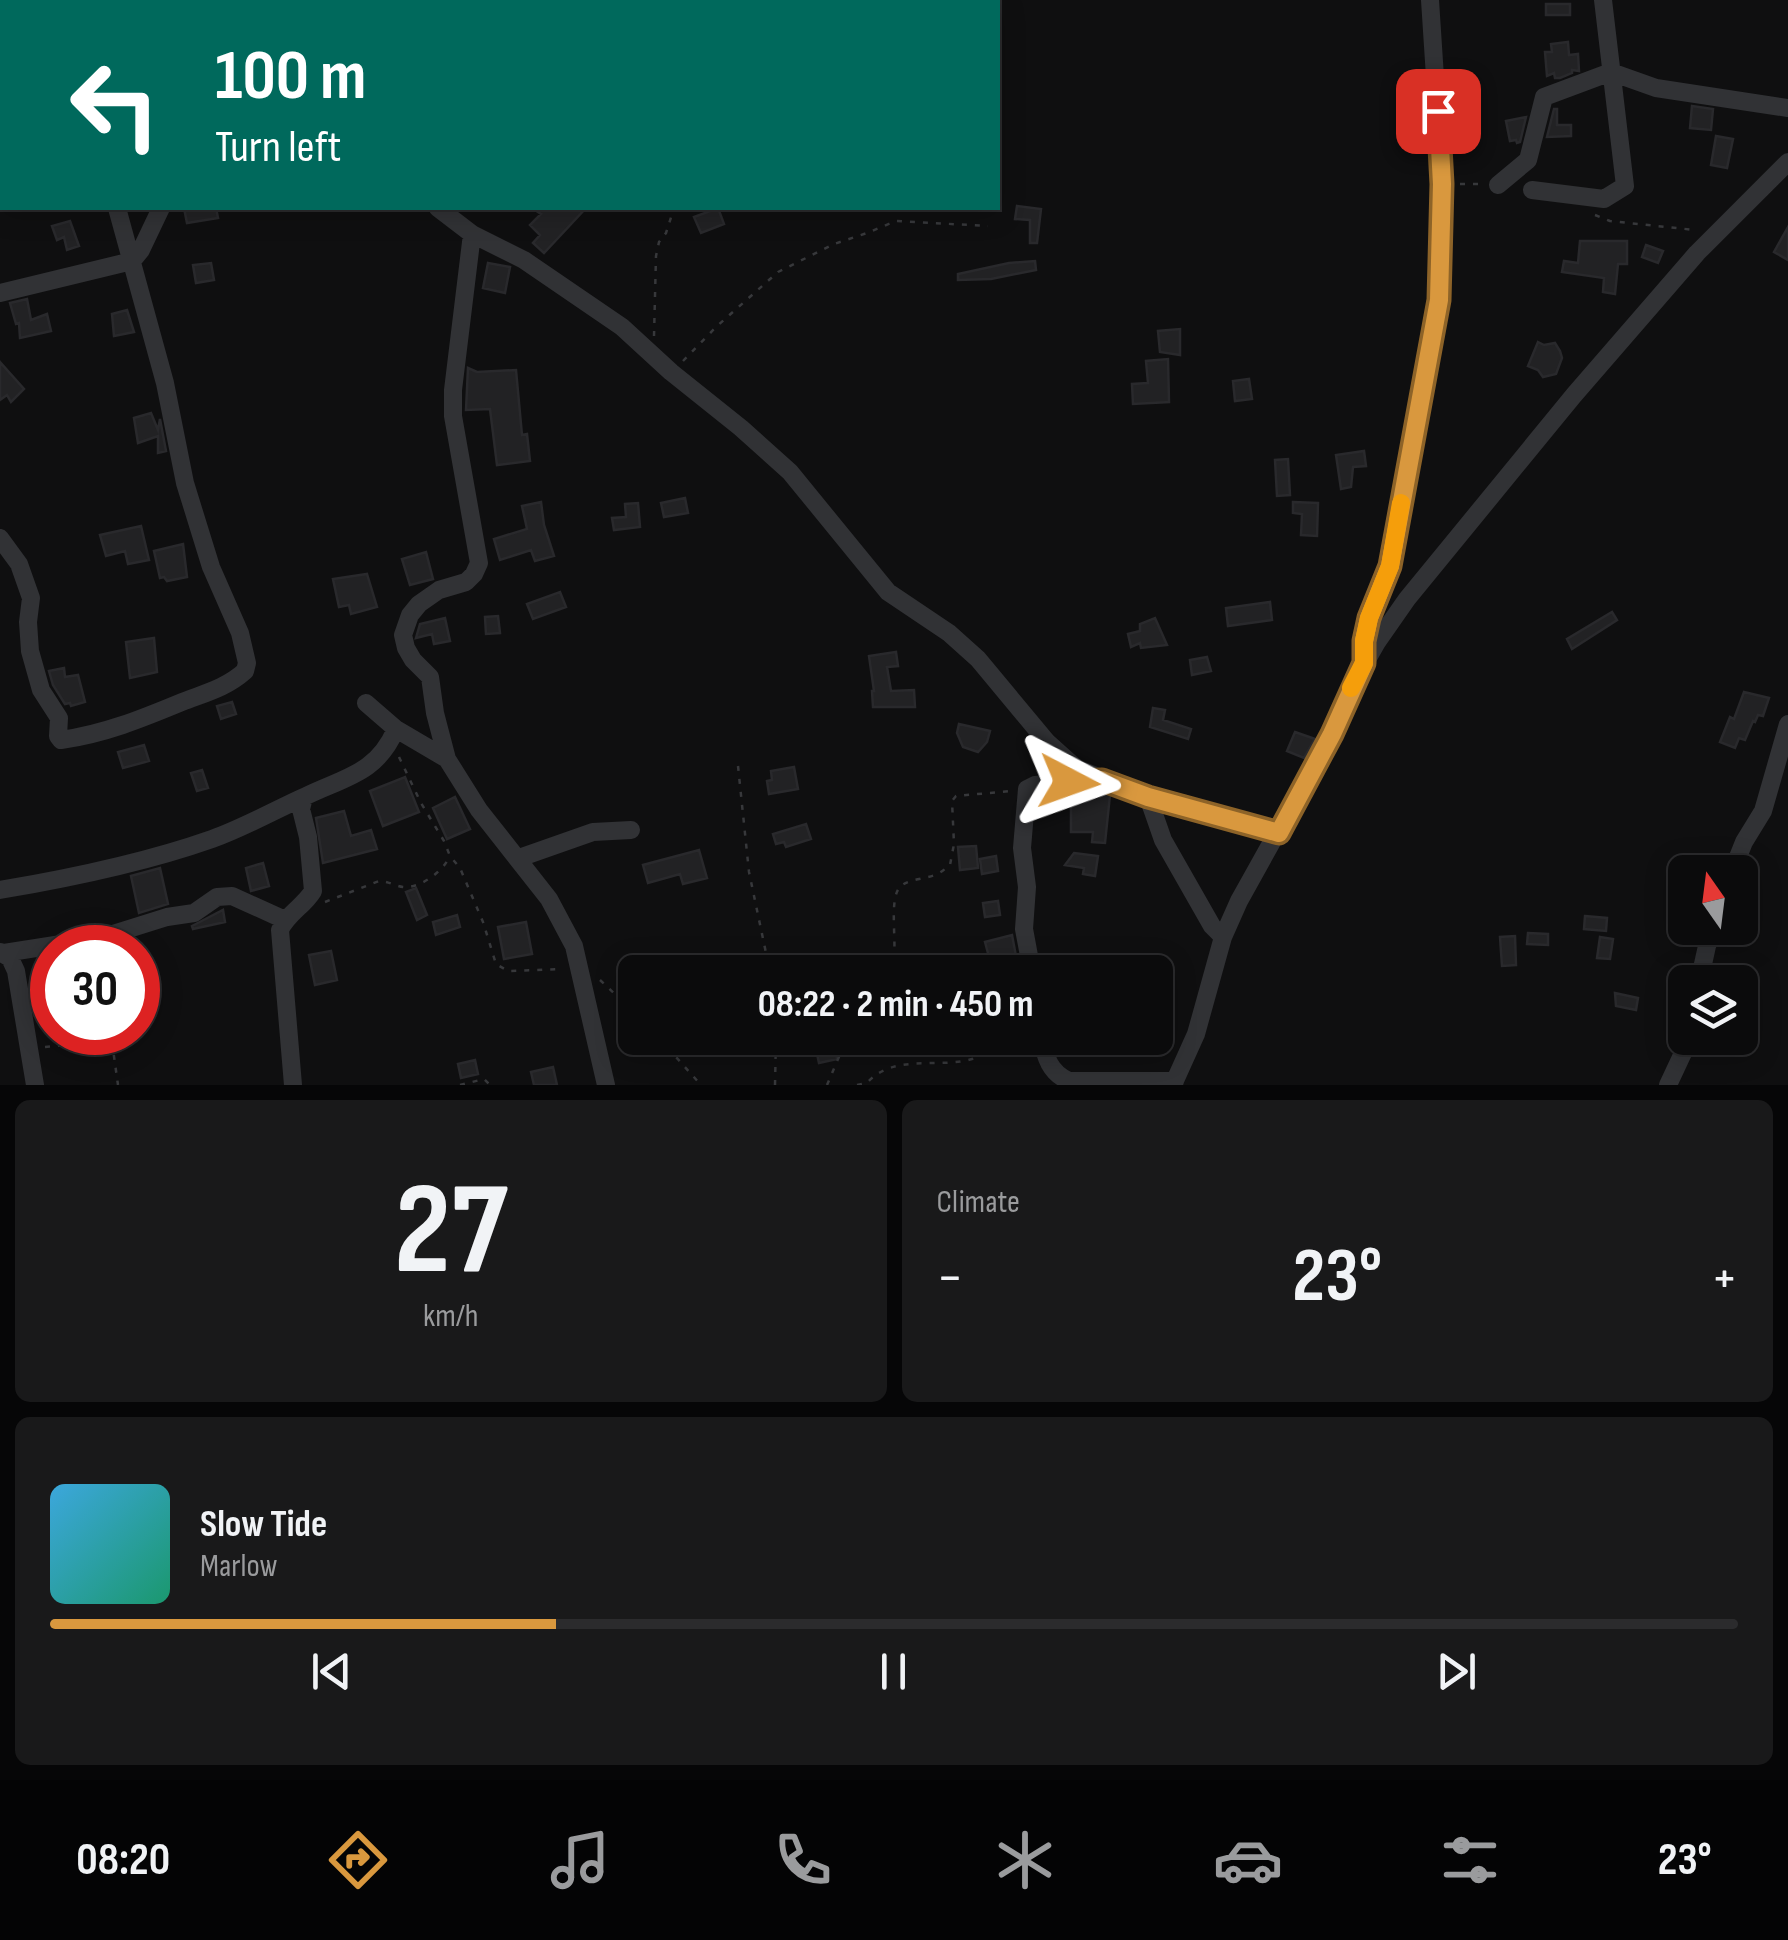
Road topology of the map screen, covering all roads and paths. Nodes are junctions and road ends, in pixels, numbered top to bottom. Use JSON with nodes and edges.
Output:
{"nodes":[{"id":1,"x":1430,"y":0,"type":"edge"},
{"id":2,"x":1603,"y":0,"type":"edge"},
{"id":3,"x":1611,"y":72,"type":"junction"},
{"id":4,"x":1788,"y":108,"type":"edge"},
{"id":5,"x":1788,"y":162,"type":"edge"},
{"id":6,"x":1498,"y":184,"type":"dead end"},
{"id":7,"x":1532,"y":190,"type":"dead end"},
{"id":8,"x":118,"y":210,"type":"edge"},
{"id":9,"x":160,"y":210,"type":"edge"},
{"id":10,"x":441,"y":210,"type":"edge"},
{"id":11,"x":679,"y":210,"type":"edge"},
{"id":12,"x":988,"y":226,"type":"dead end"},
{"id":13,"x":472,"y":234,"type":"junction"},
{"id":14,"x":132,"y":261,"type":"junction"},
{"id":15,"x":0,"y":293,"type":"edge"},
{"id":16,"x":652,"y":353,"type":"junction"},
{"id":17,"x":671,"y":372,"type":"junction"},
{"id":18,"x":0,"y":538,"type":"edge"},
{"id":19,"x":1364,"y":663,"type":"junction"},
{"id":20,"x":366,"y":703,"type":"dead end"},
{"id":21,"x":1788,"y":724,"type":"edge"},
{"id":22,"x":393,"y":736,"type":"junction"},
{"id":23,"x":447,"y":760,"type":"junction"},
{"id":24,"x":738,"y":766,"type":"dead end"},
{"id":25,"x":1102,"y":780,"type":"junction"},
{"id":26,"x":1027,"y":790,"type":"junction"},
{"id":27,"x":304,"y":797,"type":"junction"},
{"id":28,"x":1148,"y":797,"type":"junction"},
{"id":29,"x":631,"y":830,"type":"dead end"},
{"id":30,"x":1279,"y":833,"type":"junction"},
{"id":31,"x":1739,"y":855,"type":"edge"},
{"id":32,"x":450,"y":856,"type":"junction"},
{"id":33,"x":519,"y":858,"type":"junction"},
{"id":34,"x":0,"y":890,"type":"edge"},
{"id":35,"x":304,"y":904,"type":"junction"},
{"id":36,"x":285,"y":920,"type":"junction"},
{"id":37,"x":1223,"y":938,"type":"junction"},
{"id":38,"x":2,"y":953,"type":"edge"},
{"id":39,"x":766,"y":955,"type":"edge"},
{"id":40,"x":895,"y":955,"type":"edge"},
{"id":41,"x":1029,"y":955,"type":"edge"},
{"id":42,"x":580,"y":964,"type":"junction"},
{"id":43,"x":618,"y":998,"type":"edge"},
{"id":44,"x":29,"y":1049,"type":"joint"},
{"id":45,"x":114,"y":1055,"type":"edge"},
{"id":46,"x":674,"y":1055,"type":"edge"},
{"id":47,"x":776,"y":1055,"type":"edge"},
{"id":48,"x":840,"y":1055,"type":"edge"},
{"id":49,"x":981,"y":1055,"type":"edge"},
{"id":50,"x":1047,"y":1055,"type":"edge"},
{"id":51,"x":1682,"y":1055,"type":"edge"},
{"id":52,"x":290,"y":1083,"type":"edge"},
{"id":53,"x":1174,"y":1083,"type":"edge"},
{"id":54,"x":34,"y":1085,"type":"edge"},
{"id":55,"x":118,"y":1085,"type":"edge"},
{"id":56,"x":460,"y":1085,"type":"edge"},
{"id":57,"x":490,"y":1085,"type":"edge"},
{"id":58,"x":606,"y":1085,"type":"edge"},
{"id":59,"x":701,"y":1085,"type":"edge"},
{"id":60,"x":775,"y":1085,"type":"edge"},
{"id":61,"x":827,"y":1085,"type":"edge"},
{"id":62,"x":856,"y":1085,"type":"edge"},
{"id":63,"x":1668,"y":1085,"type":"edge"}],
"edges":[{"from":1,"to":19,"type":"street"},
{"from":2,"to":3,"type":"street"},
{"from":3,"to":4,"type":"street"},
{"from":3,"to":6,"type":"street"},
{"from":3,"to":7,"type":"street"},
{"from":5,"to":19,"type":"street"},
{"from":8,"to":14,"type":"street"},
{"from":9,"to":14,"type":"street"},
{"from":10,"to":13,"type":"street"},
{"from":11,"to":16,"type":"path"},
{"from":12,"to":17,"type":"path"},
{"from":13,"to":16,"type":"street"},
{"from":13,"to":23,"type":"street"},
{"from":14,"to":15,"type":"street"},
{"from":14,"to":18,"type":"street"},
{"from":16,"to":17,"type":"street"},
{"from":17,"to":25,"type":"street"},
{"from":19,"to":30,"type":"street"},
{"from":20,"to":22,"type":"street"},
{"from":21,"to":31,"type":"street"},
{"from":22,"to":23,"type":"street"},
{"from":22,"to":27,"type":"street"},
{"from":22,"to":32,"type":"path"},
{"from":23,"to":33,"type":"street"},
{"from":24,"to":39,"type":"path"},
{"from":25,"to":26,"type":"street"},
{"from":25,"to":28,"type":"street"},
{"from":26,"to":40,"type":"path"},
{"from":26,"to":41,"type":"street"},
{"from":27,"to":34,"type":"street"},
{"from":27,"to":35,"type":"street"},
{"from":28,"to":30,"type":"street"},
{"from":28,"to":37,"type":"street"},
{"from":29,"to":33,"type":"street"},
{"from":30,"to":37,"type":"street"},
{"from":32,"to":35,"type":"path"},
{"from":32,"to":42,"type":"path"},
{"from":33,"to":42,"type":"street"},
{"from":35,"to":36,"type":"street"},
{"from":36,"to":38,"type":"street"},
{"from":36,"to":52,"type":"street"},
{"from":37,"to":53,"type":"street"},
{"from":38,"to":44,"type":"street"},
{"from":42,"to":43,"type":"path"},
{"from":42,"to":58,"type":"street"},
{"from":44,"to":54,"type":"street"},
{"from":45,"to":55,"type":"path"},
{"from":46,"to":59,"type":"path"},
{"from":47,"to":60,"type":"path"},
{"from":48,"to":61,"type":"path"},
{"from":49,"to":62,"type":"path"},
{"from":50,"to":53,"type":"street"},
{"from":51,"to":63,"type":"street"},
{"from":56,"to":57,"type":"path"}]}
